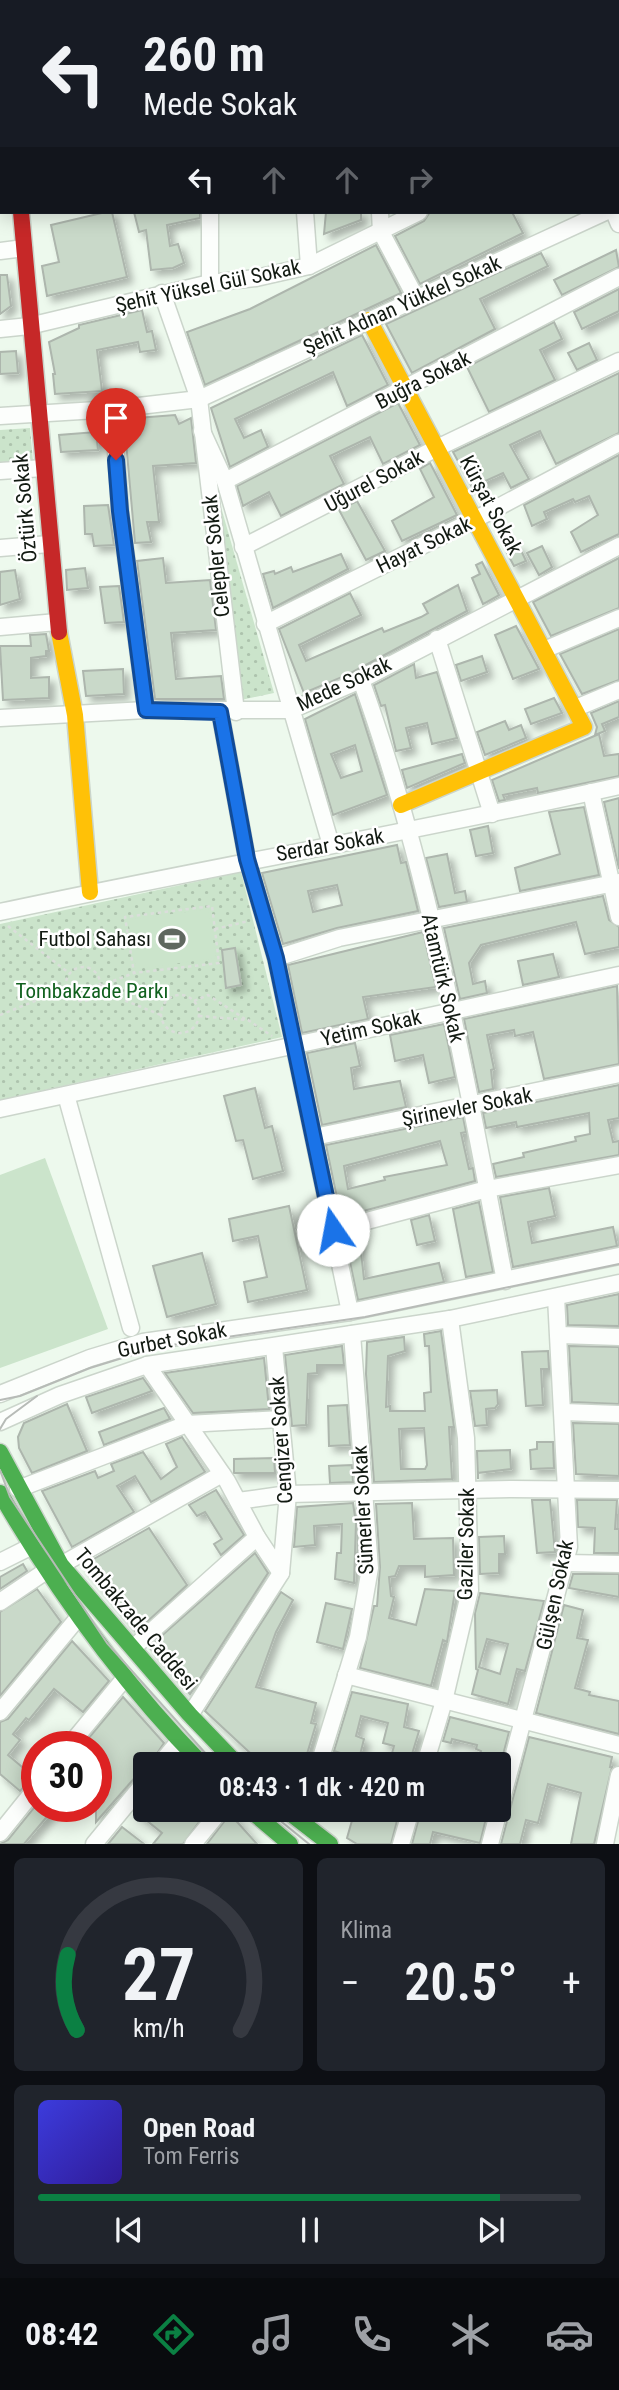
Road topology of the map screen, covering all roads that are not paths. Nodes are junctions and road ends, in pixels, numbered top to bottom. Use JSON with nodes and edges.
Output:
{"nodes":[{"id":1,"x":21,"y":214,"type":"edge"},
{"id":2,"x":210,"y":214,"type":"edge"},
{"id":3,"x":305,"y":214,"type":"edge"},
{"id":4,"x":380,"y":214,"type":"edge"},
{"id":5,"x":415,"y":214,"type":"edge"},
{"id":6,"x":601,"y":214,"type":"edge"},
{"id":7,"x":381,"y":232,"type":"junction"},
{"id":8,"x":24,"y":248,"type":"junction"},
{"id":9,"x":0,"y":251,"type":"edge"},
{"id":10,"x":309,"y":266,"type":"junction"},
{"id":11,"x":619,"y":277,"type":"edge"},
{"id":12,"x":211,"y":283,"type":"junction"},
{"id":13,"x":162,"y":293,"type":"junction"},
{"id":14,"x":416,"y":299,"type":"junction"},
{"id":15,"x":369,"y":320,"type":"junction"},
{"id":16,"x":29,"y":326,"type":"junction"},
{"id":17,"x":0,"y":329,"type":"edge"},
{"id":18,"x":619,"y":361,"type":"edge"},
{"id":19,"x":404,"y":390,"type":"junction"},
{"id":20,"x":199,"y":400,"type":"junction"},
{"id":21,"x":113,"y":409,"type":"junction"},
{"id":22,"x":37,"y":413,"type":"junction"},
{"id":23,"x":0,"y":416,"type":"edge"},
{"id":24,"x":202,"y":431,"type":"junction"},
{"id":25,"x":619,"y":443,"type":"edge"},
{"id":26,"x":437,"y":448,"type":"junction"},
{"id":27,"x":43,"y":468,"type":"junction"},
{"id":28,"x":0,"y":471,"type":"edge"},
{"id":29,"x":225,"y":481,"type":"junction"},
{"id":30,"x":474,"y":520,"type":"junction"},
{"id":31,"x":49,"y":544,"type":"junction"},
{"id":32,"x":619,"y":546,"type":"edge"},
{"id":33,"x":243,"y":547,"type":"junction"},
{"id":34,"x":0,"y":548,"type":"edge"},
{"id":35,"x":517,"y":600,"type":"junction"},
{"id":36,"x":619,"y":618,"type":"edge"},
{"id":37,"x":57,"y":622,"type":"junction"},
{"id":38,"x":265,"y":624,"type":"junction"},
{"id":39,"x":0,"y":627,"type":"edge"},
{"id":40,"x":437,"y":639,"type":"junction"},
{"id":41,"x":544,"y":650,"type":"junction"},
{"id":42,"x":361,"y":680,"type":"junction"},
{"id":43,"x":619,"y":690,"type":"edge"},
{"id":44,"x":576,"y":708,"type":"junction"},
{"id":45,"x":146,"y":710,"type":"junction"},
{"id":46,"x":291,"y":710,"type":"junction"},
{"id":47,"x":228,"y":712,"type":"junction"},
{"id":48,"x":75,"y":715,"type":"junction"},
{"id":49,"x":0,"y":718,"type":"edge"},
{"id":50,"x":478,"y":773,"type":"junction"},
{"id":51,"x":619,"y":786,"type":"edge"},
{"id":52,"x":591,"y":792,"type":"junction"},
{"id":53,"x":401,"y":805,"type":"junction"},
{"id":54,"x":492,"y":814,"type":"junction"},
{"id":55,"x":409,"y":830,"type":"junction"},
{"id":56,"x":331,"y":845,"type":"junction"},
{"id":57,"x":247,"y":859,"type":"junction"},
{"id":58,"x":615,"y":883,"type":"edge"},
{"id":59,"x":90,"y":892,"type":"junction"},
{"id":60,"x":619,"y":917,"type":"edge"},
{"id":61,"x":3,"y":918,"type":"edge"},
{"id":62,"x":429,"y":920,"type":"junction"},
{"id":63,"x":276,"y":958,"type":"junction"},
{"id":64,"x":619,"y":975,"type":"edge"},
{"id":65,"x":453,"y":1009,"type":"junction"},
{"id":66,"x":291,"y":1046,"type":"junction"},
{"id":67,"x":619,"y":1074,"type":"edge"},
{"id":68,"x":66,"y":1095,"type":"junction"},
{"id":69,"x":471,"y":1106,"type":"junction"},
{"id":70,"x":0,"y":1109,"type":"edge"},
{"id":71,"x":314,"y":1137,"type":"junction"},
{"id":72,"x":619,"y":1165,"type":"edge"},
{"id":73,"x":487,"y":1189,"type":"junction"},
{"id":74,"x":333,"y":1230,"type":"junction"},
{"id":75,"x":619,"y":1256,"type":"edge"},
{"id":76,"x":505,"y":1281,"type":"junction"},
{"id":77,"x":619,"y":1283,"type":"edge"},
{"id":78,"x":556,"y":1297,"type":"junction"},
{"id":79,"x":350,"y":1312,"type":"junction"},
{"id":80,"x":450,"y":1319,"type":"junction"},
{"id":81,"x":131,"y":1328,"type":"dead end"},
{"id":82,"x":352,"y":1335,"type":"junction"},
{"id":83,"x":560,"y":1335,"type":"junction"},
{"id":84,"x":619,"y":1337,"type":"edge"},
{"id":85,"x":274,"y":1347,"type":"junction"},
{"id":86,"x":147,"y":1365,"type":"junction"},
{"id":87,"x":0,"y":1394,"type":"edge"},
{"id":88,"x":564,"y":1412,"type":"junction"},
{"id":89,"x":619,"y":1414,"type":"edge"},
{"id":90,"x":281,"y":1419,"type":"junction"},
{"id":91,"x":0,"y":1422,"type":"edge"},
{"id":92,"x":187,"y":1424,"type":"junction"},
{"id":93,"x":0,"y":1452,"type":"edge"},
{"id":94,"x":222,"y":1474,"type":"junction"},
{"id":95,"x":18,"y":1489,"type":"junction"},
{"id":96,"x":468,"y":1489,"type":"junction"},
{"id":97,"x":568,"y":1489,"type":"junction"},
{"id":98,"x":619,"y":1490,"type":"edge"},
{"id":99,"x":0,"y":1493,"type":"edge"},
{"id":100,"x":288,"y":1494,"type":"junction"},
{"id":101,"x":365,"y":1494,"type":"junction"},
{"id":102,"x":238,"y":1501,"type":"junction"},
{"id":103,"x":257,"y":1537,"type":"junction"},
{"id":104,"x":30,"y":1547,"type":"junction"},
{"id":105,"x":0,"y":1562,"type":"edge"},
{"id":106,"x":566,"y":1563,"type":"junction"},
{"id":107,"x":619,"y":1564,"type":"edge"},
{"id":108,"x":54,"y":1568,"type":"junction"},
{"id":109,"x":281,"y":1573,"type":"junction"},
{"id":110,"x":0,"y":1602,"type":"edge"},
{"id":111,"x":77,"y":1619,"type":"junction"},
{"id":112,"x":134,"y":1647,"type":"junction"},
{"id":113,"x":346,"y":1675,"type":"junction"},
{"id":114,"x":124,"y":1679,"type":"junction"},
{"id":115,"x":444,"y":1701,"type":"junction"},
{"id":116,"x":0,"y":1712,"type":"edge"},
{"id":117,"x":190,"y":1715,"type":"junction"},
{"id":118,"x":524,"y":1722,"type":"junction"},
{"id":119,"x":81,"y":1731,"type":"edge"},
{"id":120,"x":178,"y":1741,"type":"junction"},
{"id":121,"x":619,"y":1745,"type":"edge"},
{"id":122,"x":169,"y":1752,"type":"edge"},
{"id":123,"x":189,"y":1752,"type":"edge"},
{"id":124,"x":225,"y":1752,"type":"edge"},
{"id":125,"x":323,"y":1752,"type":"edge"},
{"id":126,"x":429,"y":1752,"type":"edge"},
{"id":127,"x":619,"y":1775,"type":"edge"},
{"id":128,"x":133,"y":1797,"type":"edge"},
{"id":129,"x":21,"y":1807,"type":"edge"},
{"id":130,"x":211,"y":1822,"type":"edge"},
{"id":131,"x":264,"y":1822,"type":"edge"},
{"id":132,"x":309,"y":1822,"type":"edge"},
{"id":133,"x":407,"y":1822,"type":"edge"},
{"id":134,"x":0,"y":1833,"type":"edge"},
{"id":135,"x":94,"y":1844,"type":"edge"},
{"id":136,"x":193,"y":1844,"type":"edge"},
{"id":137,"x":289,"y":1844,"type":"edge"},
{"id":138,"x":330,"y":1844,"type":"edge"},
{"id":139,"x":401,"y":1844,"type":"edge"},
{"id":140,"x":490,"y":1844,"type":"edge"},
{"id":141,"x":605,"y":1844,"type":"edge"}],
"edges":[{"from":1,"to":8,"type":"street","name":"Öztürk Sokak"},
{"from":2,"to":12,"type":"street"},
{"from":3,"to":10,"type":"street"},
{"from":4,"to":7,"type":"street"},
{"from":5,"to":7,"type":"street","name":"Şehit Yüksel Gül Sokak"},
{"from":6,"to":14,"type":"street","name":"Şehit Adnan Yükkel Sokak"},
{"from":7,"to":10,"type":"street","name":"Şehit Yüksel Gül Sokak"},
{"from":7,"to":14,"type":"street"},
{"from":8,"to":9,"type":"street"},
{"from":8,"to":16,"type":"street","name":"Öztürk Sokak"},
{"from":10,"to":12,"type":"street","name":"Şehit Yüksel Gül Sokak"},
{"from":11,"to":19,"type":"street","name":"Buğra Sokak"},
{"from":12,"to":13,"type":"street","name":"Şehit Yüksel Gül Sokak"},
{"from":13,"to":16,"type":"street","name":"Şehit Yüksel Gül Sokak"},
{"from":13,"to":20,"type":"street","name":"Celepler Sokak"},
{"from":14,"to":15,"type":"street","name":"Şehit Adnan Yükkel Sokak"},
{"from":15,"to":19,"type":"street","name":"Kürşat Sokak"},
{"from":15,"to":20,"type":"street","name":"Şehit Adnan Yükkel Sokak"},
{"from":16,"to":17,"type":"street","name":"Şehit Yüksel Gül Sokak"},
{"from":16,"to":22,"type":"street","name":"Öztürk Sokak"},
{"from":18,"to":26,"type":"street","name":"Uğurel Sokak"},
{"from":19,"to":26,"type":"street","name":"Kürşat Sokak"},
{"from":19,"to":29,"type":"street","name":"Buğra Sokak"},
{"from":20,"to":21,"type":"street","name":"Şehit Adnan Yükkel Sokak"},
{"from":20,"to":24,"type":"street","name":"Celepler Sokak"},
{"from":21,"to":22,"type":"street","name":"Şehit Adnan Yükkel Sokak"},
{"from":21,"to":45,"type":"street"},
{"from":22,"to":23,"type":"street","name":"Şehit Adnan Yükkel Sokak"},
{"from":22,"to":27,"type":"street","name":"Öztürk Sokak"},
{"from":24,"to":29,"type":"street"},
{"from":24,"to":47,"type":"street","name":"Celepler Sokak"},
{"from":25,"to":30,"type":"street","name":"Hayat Sokak"},
{"from":26,"to":30,"type":"street","name":"Kürşat Sokak"},
{"from":26,"to":33,"type":"street","name":"Uğurel Sokak"},
{"from":27,"to":28,"type":"street"},
{"from":27,"to":31,"type":"street","name":"Öztürk Sokak"},
{"from":29,"to":33,"type":"street"},
{"from":30,"to":35,"type":"street","name":"Kürşat Sokak"},
{"from":30,"to":38,"type":"street","name":"Hayat Sokak"},
{"from":31,"to":34,"type":"street"},
{"from":31,"to":37,"type":"street","name":"Öztürk Sokak"},
{"from":32,"to":35,"type":"street","name":"Mede Sokak"},
{"from":33,"to":38,"type":"street"},
{"from":35,"to":40,"type":"street","name":"Mede Sokak"},
{"from":35,"to":41,"type":"street","name":"Kürşat Sokak"},
{"from":36,"to":41,"type":"street"},
{"from":37,"to":39,"type":"street"},
{"from":37,"to":48,"type":"street","name":"Öztürk Sokak"},
{"from":38,"to":46,"type":"street"},
{"from":40,"to":42,"type":"street","name":"Mede Sokak"},
{"from":40,"to":50,"type":"street"},
{"from":41,"to":44,"type":"street","name":"Kürşat Sokak"},
{"from":42,"to":46,"type":"street","name":"Mede Sokak"},
{"from":42,"to":53,"type":"street","name":"Atamtürk Sokak"},
{"from":43,"to":44,"type":"street"},
{"from":44,"to":50,"type":"street"},
{"from":45,"to":47,"type":"street","name":"Mede Sokak"},
{"from":45,"to":48,"type":"street","name":"Mede Sokak"},
{"from":46,"to":47,"type":"street","name":"Mede Sokak"},
{"from":46,"to":56,"type":"street"},
{"from":47,"to":57,"type":"street","name":"Celepler Sokak"},
{"from":48,"to":49,"type":"street","name":"Mede Sokak"},
{"from":48,"to":59,"type":"street","name":"Öztürk Sokak"},
{"from":50,"to":53,"type":"street"},
{"from":50,"to":54,"type":"street"},
{"from":51,"to":52,"type":"street","name":"Serdar Sokak"},
{"from":52,"to":54,"type":"street","name":"Serdar Sokak"},
{"from":52,"to":58,"type":"street"},
{"from":53,"to":55,"type":"street","name":"Atamtürk Sokak"},
{"from":54,"to":55,"type":"street","name":"Serdar Sokak"},
{"from":55,"to":56,"type":"street","name":"Serdar Sokak"},
{"from":55,"to":62,"type":"street","name":"Atamtürk Sokak"},
{"from":56,"to":57,"type":"street","name":"Serdar Sokak"},
{"from":57,"to":59,"type":"street","name":"Serdar Sokak"},
{"from":57,"to":63,"type":"street","name":"Celepler Sokak"},
{"from":58,"to":60,"type":"street"},
{"from":58,"to":62,"type":"street"},
{"from":59,"to":61,"type":"street","name":"Serdar Sokak"},
{"from":62,"to":63,"type":"street"},
{"from":62,"to":65,"type":"street","name":"Atamtürk Sokak"},
{"from":63,"to":66,"type":"street","name":"Celepler Sokak"},
{"from":64,"to":65,"type":"street","name":"Yetim Sokak"},
{"from":65,"to":66,"type":"street","name":"Yetim Sokak"},
{"from":65,"to":69,"type":"street","name":"Atamtürk Sokak"},
{"from":66,"to":68,"type":"street","name":"Yetim Sokak"},
{"from":66,"to":71,"type":"street","name":"Celepler Sokak"},
{"from":67,"to":69,"type":"street","name":"Şirinevler Sokak"},
{"from":68,"to":70,"type":"street","name":"Yetim Sokak"},
{"from":68,"to":81,"type":"street"},
{"from":69,"to":71,"type":"street","name":"Şirinevler Sokak"},
{"from":69,"to":73,"type":"street","name":"Atamtürk Sokak"},
{"from":71,"to":74,"type":"street","name":"Celepler Sokak"},
{"from":72,"to":73,"type":"street"},
{"from":73,"to":74,"type":"street"},
{"from":73,"to":76,"type":"street","name":"Atamtürk Sokak"},
{"from":74,"to":79,"type":"street","name":"Celepler Sokak"},
{"from":75,"to":76,"type":"street","name":"Gurbet Sokak"},
{"from":76,"to":79,"type":"street","name":"Gurbet Sokak"},
{"from":77,"to":78,"type":"street"},
{"from":78,"to":80,"type":"street"},
{"from":78,"to":83,"type":"street","name":"Gülşen Sokak"},
{"from":79,"to":87,"type":"street","name":"Gurbet Sokak"},
{"from":80,"to":82,"type":"street"},
{"from":80,"to":96,"type":"street","name":"Gaziler Sokak"},
{"from":82,"to":85,"type":"street"},
{"from":82,"to":101,"type":"street","name":"Sümerler Sokak"},
{"from":83,"to":84,"type":"street"},
{"from":83,"to":88,"type":"street","name":"Gülşen Sokak"},
{"from":85,"to":86,"type":"street"},
{"from":85,"to":90,"type":"street","name":"Cengizer Sokak"},
{"from":86,"to":91,"type":"street"},
{"from":86,"to":92,"type":"street"},
{"from":88,"to":89,"type":"street"},
{"from":88,"to":97,"type":"street","name":"Gülşen Sokak"},
{"from":90,"to":92,"type":"street"},
{"from":90,"to":100,"type":"street","name":"Cengizer Sokak"},
{"from":92,"to":94,"type":"street"},
{"from":92,"to":95,"type":"street"},
{"from":93,"to":95,"type":"street","name":"Tombakzade Caddesi"},
{"from":94,"to":102,"type":"street"},
{"from":94,"to":108,"type":"street"},
{"from":95,"to":108,"type":"street","name":"Tombakzade Caddesi"},
{"from":96,"to":97,"type":"street"},
{"from":96,"to":101,"type":"street"},
{"from":96,"to":115,"type":"street","name":"Gaziler Sokak"},
{"from":97,"to":98,"type":"street"},
{"from":97,"to":106,"type":"street","name":"Gülşen Sokak"},
{"from":99,"to":104,"type":"street","name":"Tombakzade Caddesi"},
{"from":100,"to":101,"type":"street"},
{"from":100,"to":102,"type":"street"},
{"from":100,"to":109,"type":"street","name":"Cengizer Sokak"},
{"from":101,"to":113,"type":"street","name":"Sümerler Sokak"},
{"from":102,"to":103,"type":"street"},
{"from":103,"to":109,"type":"street"},
{"from":103,"to":112,"type":"street"},
{"from":104,"to":105,"type":"street"},
{"from":104,"to":108,"type":"street","name":"Tombakzade Caddesi"},
{"from":106,"to":107,"type":"street"},
{"from":106,"to":118,"type":"street","name":"Gülşen Sokak"},
{"from":108,"to":110,"type":"street"},
{"from":108,"to":111,"type":"street","name":"Tombakzade Caddesi"},
{"from":108,"to":112,"type":"street","name":"Tombakzade Caddesi"},
{"from":109,"to":117,"type":"street","name":"Cengizer Sokak"},
{"from":111,"to":114,"type":"street","name":"Tombakzade Caddesi"},
{"from":111,"to":116,"type":"street"},
{"from":112,"to":117,"type":"street","name":"Tombakzade Caddesi"},
{"from":113,"to":115,"type":"street"},
{"from":113,"to":125,"type":"street","name":"Sümerler Sokak"},
{"from":114,"to":119,"type":"street"},
{"from":114,"to":120,"type":"street","name":"Tombakzade Caddesi"},
{"from":115,"to":118,"type":"street"},
{"from":115,"to":126,"type":"street","name":"Gaziler Sokak"},
{"from":117,"to":124,"type":"street","name":"Tombakzade Caddesi"},
{"from":118,"to":121,"type":"street"},
{"from":118,"to":140,"type":"street","name":"Gülşen Sokak"},
{"from":120,"to":122,"type":"street"},
{"from":120,"to":123,"type":"street","name":"Tombakzade Caddesi"},
{"from":127,"to":141,"type":"street"},
{"from":128,"to":135,"type":"street"},
{"from":129,"to":134,"type":"street"},
{"from":130,"to":136,"type":"street"},
{"from":131,"to":137,"type":"street"},
{"from":132,"to":138,"type":"street"},
{"from":133,"to":139,"type":"street"}]}
